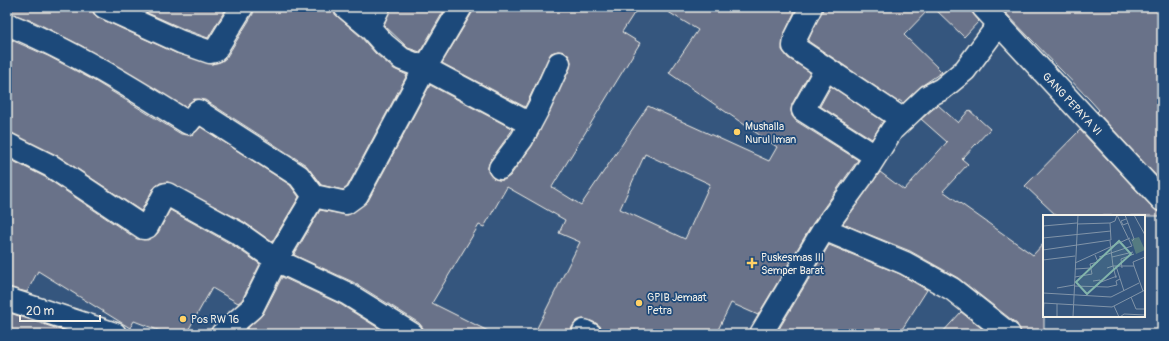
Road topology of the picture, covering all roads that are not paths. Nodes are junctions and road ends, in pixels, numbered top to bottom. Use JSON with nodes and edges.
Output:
{"nodes":[{"id":1,"x":104,"y":7,"type":"edge"},
{"id":2,"x":242,"y":7,"type":"edge"},
{"id":3,"x":345,"y":7,"type":"edge"},
{"id":4,"x":379,"y":7,"type":"edge"},
{"id":5,"x":461,"y":7,"type":"edge"},
{"id":6,"x":811,"y":7,"type":"edge"},
{"id":7,"x":983,"y":7,"type":"edge"},
{"id":8,"x":7,"y":24,"type":"edge"},
{"id":9,"x":999,"y":24,"type":"junction"},
{"id":10,"x":369,"y":27,"type":"junction"},
{"id":11,"x":559,"y":63,"type":"dead end"},
{"id":12,"x":425,"y":68,"type":"junction"},
{"id":13,"x":826,"y":69,"type":"junction"},
{"id":14,"x":902,"y":119,"type":"junction"},
{"id":15,"x":530,"y":124,"type":"junction"},
{"id":16,"x":7,"y":144,"type":"edge"},
{"id":17,"x":875,"y":156,"type":"junction"},
{"id":18,"x":500,"y":168,"type":"dead end"},
{"id":19,"x":314,"y":196,"type":"junction"},
{"id":20,"x":1162,"y":200,"type":"edge"},
{"id":21,"x":824,"y":229,"type":"junction"},
{"id":22,"x":276,"y":260,"type":"junction"},
{"id":23,"x":7,"y":299,"type":"edge"},
{"id":24,"x":768,"y":331,"type":"edge"},
{"id":25,"x":115,"y":334,"type":"edge"},
{"id":26,"x":222,"y":334,"type":"edge"},
{"id":27,"x":412,"y":334,"type":"edge"},
{"id":28,"x":583,"y":334,"type":"edge"},
{"id":29,"x":590,"y":334,"type":"edge"},
{"id":30,"x":1009,"y":334,"type":"edge"}],
"edges":[{"from":1,"to":2,"type":"street"},
{"from":3,"to":10,"type":"street"},
{"from":4,"to":10,"type":"street"},
{"from":5,"to":12,"type":"street"},
{"from":6,"to":13,"type":"street"},
{"from":7,"to":9,"type":"street","name":"GANG PEPAYA VI"},
{"from":8,"to":19,"type":"street"},
{"from":9,"to":14,"type":"street"},
{"from":9,"to":20,"type":"street","name":"GANG PEPAYA VI"},
{"from":10,"to":12,"type":"street"},
{"from":11,"to":15,"type":"street"},
{"from":12,"to":15,"type":"street"},
{"from":12,"to":19,"type":"street"},
{"from":13,"to":14,"type":"street"},
{"from":13,"to":17,"type":"street"},
{"from":14,"to":17,"type":"street"},
{"from":15,"to":18,"type":"street"},
{"from":16,"to":22,"type":"street"},
{"from":17,"to":21,"type":"street"},
{"from":19,"to":22,"type":"street"},
{"from":21,"to":24,"type":"street"},
{"from":21,"to":30,"type":"street"},
{"from":22,"to":26,"type":"street"},
{"from":22,"to":27,"type":"street"},
{"from":23,"to":25,"type":"street"},
{"from":28,"to":29,"type":"street"}]}
